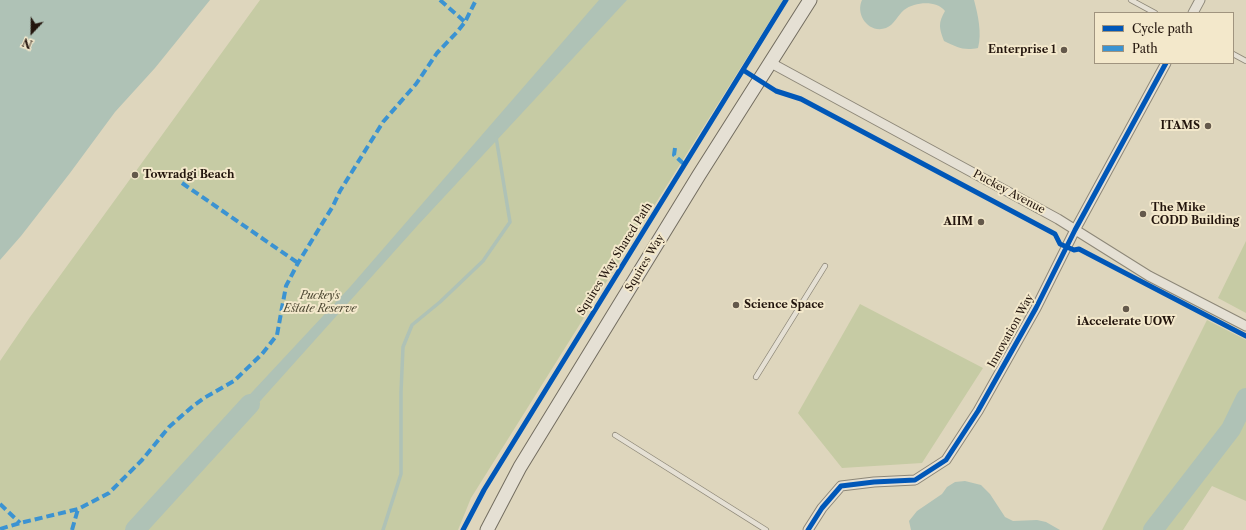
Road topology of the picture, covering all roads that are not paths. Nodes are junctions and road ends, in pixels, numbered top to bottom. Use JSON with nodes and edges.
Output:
{"nodes":[{"id":1,"x":810,"y":0,"type":"edge"},
{"id":2,"x":1131,"y":0,"type":"edge"},
{"id":3,"x":1200,"y":0,"type":"edge"},
{"id":4,"x":1153,"y":12,"type":"edge"},
{"id":5,"x":1194,"y":12,"type":"edge"},
{"id":6,"x":1234,"y":55,"type":"edge"},
{"id":7,"x":1246,"y":61,"type":"edge"},
{"id":8,"x":770,"y":63,"type":"junction"},
{"id":9,"x":1165,"y":64,"type":"edge"},
{"id":10,"x":1075,"y":230,"type":"junction"},
{"id":11,"x":824,"y":266,"type":"dead end"},
{"id":12,"x":1246,"y":326,"type":"edge"},
{"id":13,"x":756,"y":377,"type":"dead end"},
{"id":14,"x":615,"y":435,"type":"dead end"},
{"id":15,"x":487,"y":530,"type":"edge"},
{"id":16,"x":766,"y":530,"type":"edge"},
{"id":17,"x":808,"y":530,"type":"edge"}],
"edges":[{"from":1,"to":8,"type":"main road","name":"Squires Way"},
{"from":2,"to":4,"type":"lane"},
{"from":3,"to":5,"type":"street"},
{"from":6,"to":7,"type":"lane"},
{"from":8,"to":10,"type":"street","name":"Puckey Avenue"},
{"from":8,"to":15,"type":"main road","name":"Squires Way"},
{"from":9,"to":10,"type":"street","name":"Innovation Way"},
{"from":10,"to":12,"type":"street","name":"Puckey Avenue"},
{"from":10,"to":17,"type":"street","name":"Innovation Way"},
{"from":11,"to":13,"type":"lane"},
{"from":14,"to":16,"type":"lane"}]}
